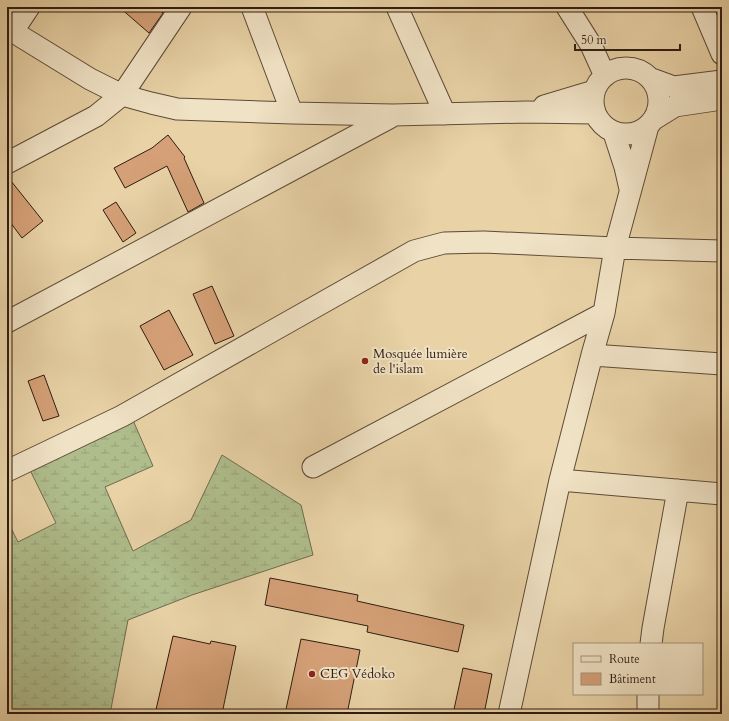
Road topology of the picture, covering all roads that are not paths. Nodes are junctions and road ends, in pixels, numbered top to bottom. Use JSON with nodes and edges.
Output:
{"nodes":[{"id":1,"x":29,"y":7,"type":"edge"},
{"id":2,"x":181,"y":7,"type":"edge"},
{"id":3,"x":252,"y":7,"type":"edge"},
{"id":4,"x":397,"y":7,"type":"edge"},
{"id":5,"x":567,"y":7,"type":"edge"},
{"id":6,"x":702,"y":7,"type":"edge"},
{"id":7,"x":10,"y":30,"type":"edge"},
{"id":8,"x":722,"y":54,"type":"edge"},
{"id":9,"x":605,"y":79,"type":"junction"},
{"id":10,"x":652,"y":79,"type":"junction"},
{"id":11,"x":722,"y":81,"type":"edge"},
{"id":12,"x":122,"y":95,"type":"junction"},
{"id":13,"x":722,"y":99,"type":"edge"},
{"id":14,"x":526,"y":112,"type":"junction"},
{"id":15,"x":292,"y":113,"type":"junction"},
{"id":16,"x":595,"y":113,"type":"junction"},
{"id":17,"x":445,"y":114,"type":"junction"},
{"id":18,"x":393,"y":115,"type":"junction"},
{"id":19,"x":651,"y":122,"type":"junction"},
{"id":20,"x":614,"y":133,"type":"junction"},
{"id":21,"x":7,"y":163,"type":"edge"},
{"id":22,"x":630,"y":190,"type":"junction"},
{"id":23,"x":614,"y":248,"type":"junction"},
{"id":24,"x":722,"y":251,"type":"edge"},
{"id":25,"x":604,"y":313,"type":"junction"},
{"id":26,"x":7,"y":322,"type":"edge"},
{"id":27,"x":592,"y":355,"type":"junction"},
{"id":28,"x":722,"y":364,"type":"edge"},
{"id":29,"x":313,"y":467,"type":"dead end"},
{"id":30,"x":7,"y":471,"type":"edge"},
{"id":31,"x":560,"y":480,"type":"junction"},
{"id":32,"x":678,"y":490,"type":"junction"},
{"id":33,"x":722,"y":494,"type":"edge"},
{"id":34,"x":651,"y":643,"type":"edge"},
{"id":35,"x":648,"y":695,"type":"edge"},
{"id":36,"x":509,"y":714,"type":"edge"},
{"id":37,"x":648,"y":714,"type":"edge"}],
"edges":[{"from":1,"to":7,"type":"street"},
{"from":2,"to":12,"type":"street"},
{"from":3,"to":15,"type":"street"},
{"from":4,"to":17,"type":"street"},
{"from":5,"to":9,"type":"street"},
{"from":6,"to":8,"type":"street"},
{"from":7,"to":12,"type":"street"},
{"from":9,"to":10,"type":"street"},
{"from":9,"to":14,"type":"street"},
{"from":9,"to":16,"type":"street"},
{"from":10,"to":11,"type":"street"},
{"from":10,"to":19,"type":"street"},
{"from":12,"to":15,"type":"street"},
{"from":12,"to":21,"type":"street"},
{"from":13,"to":19,"type":"street"},
{"from":14,"to":16,"type":"street"},
{"from":14,"to":17,"type":"street"},
{"from":15,"to":18,"type":"street"},
{"from":16,"to":20,"type":"street"},
{"from":17,"to":18,"type":"street"},
{"from":18,"to":26,"type":"street"},
{"from":19,"to":20,"type":"street"},
{"from":19,"to":22,"type":"street"},
{"from":20,"to":22,"type":"street"},
{"from":22,"to":23,"type":"street"},
{"from":23,"to":24,"type":"street"},
{"from":23,"to":25,"type":"street"},
{"from":23,"to":30,"type":"street"},
{"from":25,"to":27,"type":"street"},
{"from":25,"to":29,"type":"street"},
{"from":27,"to":28,"type":"street"},
{"from":27,"to":31,"type":"street"},
{"from":31,"to":32,"type":"street"},
{"from":31,"to":36,"type":"street"},
{"from":32,"to":33,"type":"street"},
{"from":32,"to":34,"type":"street"},
{"from":35,"to":37,"type":"street"}]}
